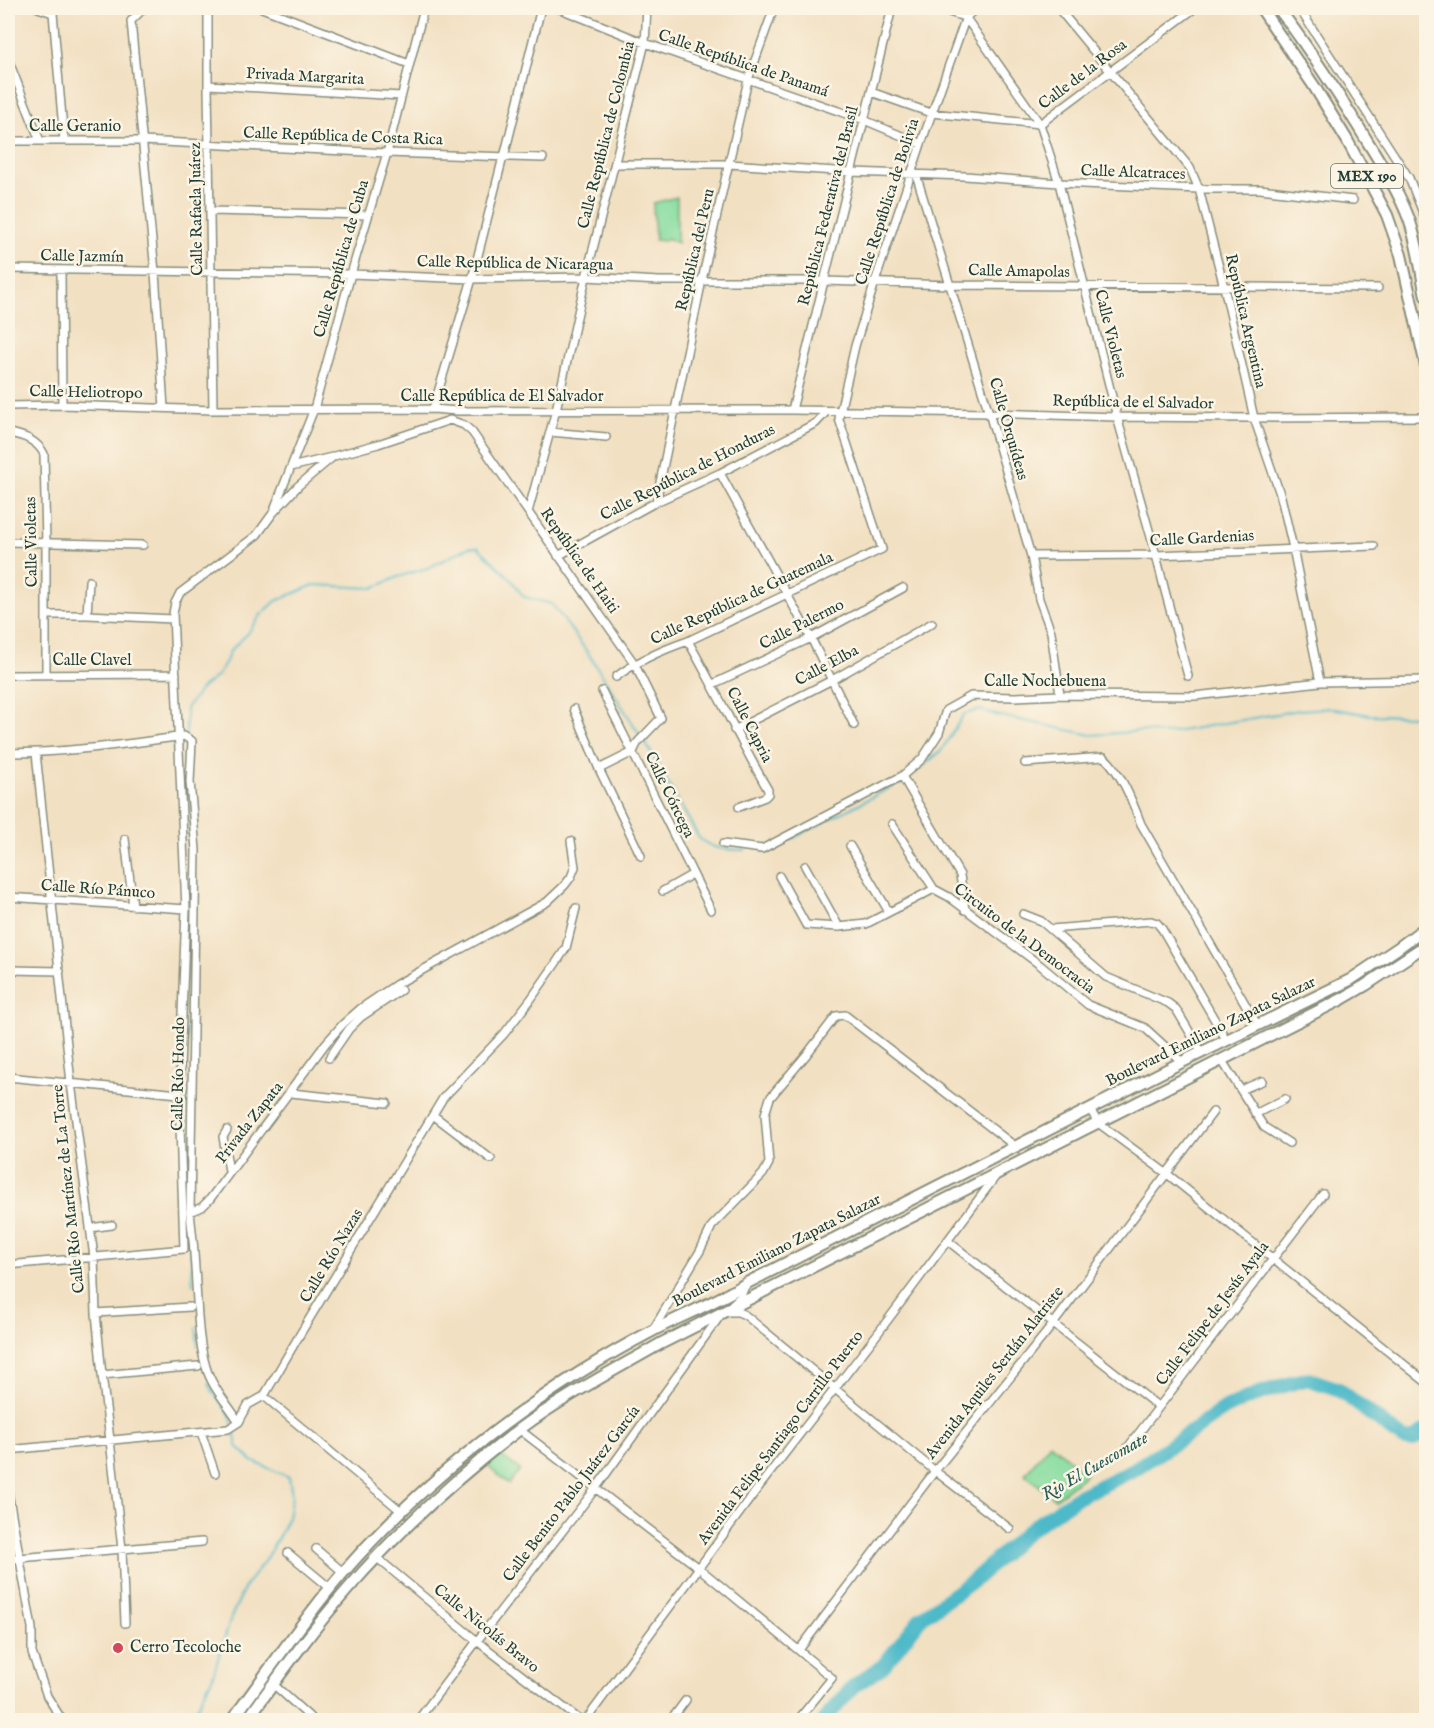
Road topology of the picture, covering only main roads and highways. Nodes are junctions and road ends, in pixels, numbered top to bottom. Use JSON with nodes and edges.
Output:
{"nodes":[{"id":1,"x":1261,"y":8,"type":"edge"},
{"id":2,"x":1278,"y":8,"type":"edge"},
{"id":3,"x":1426,"y":296,"type":"edge"},
{"id":4,"x":1425,"y":354,"type":"edge"},
{"id":5,"x":1426,"y":366,"type":"edge"},
{"id":6,"x":1426,"y":927,"type":"edge"},
{"id":7,"x":1426,"y":945,"type":"edge"},
{"id":8,"x":708,"y":1304,"type":"junction"},
{"id":9,"x":712,"y":1318,"type":"junction"},
{"id":10,"x":232,"y":1720,"type":"edge"},
{"id":11,"x":247,"y":1720,"type":"edge"}],
"edges":[{"from":1,"to":4,"type":"main road","number":"MEX 190"},
{"from":2,"to":3,"type":"main road","number":"MEX 190"},
{"from":4,"to":5,"type":"main road","number":"MEX 190"},
{"from":6,"to":8,"type":"main road","name":"Boulevard Emiliano Zapata Salazar"},
{"from":7,"to":9,"type":"main road","name":"Boulevard Emiliano Zapata Salazar"},
{"from":8,"to":9,"type":"main road"},
{"from":8,"to":10,"type":"main road","name":"Boulevard Emiliano Zapata Salazar"},
{"from":9,"to":11,"type":"main road","name":"Boulevard Emiliano Zapata Salazar"}]}
